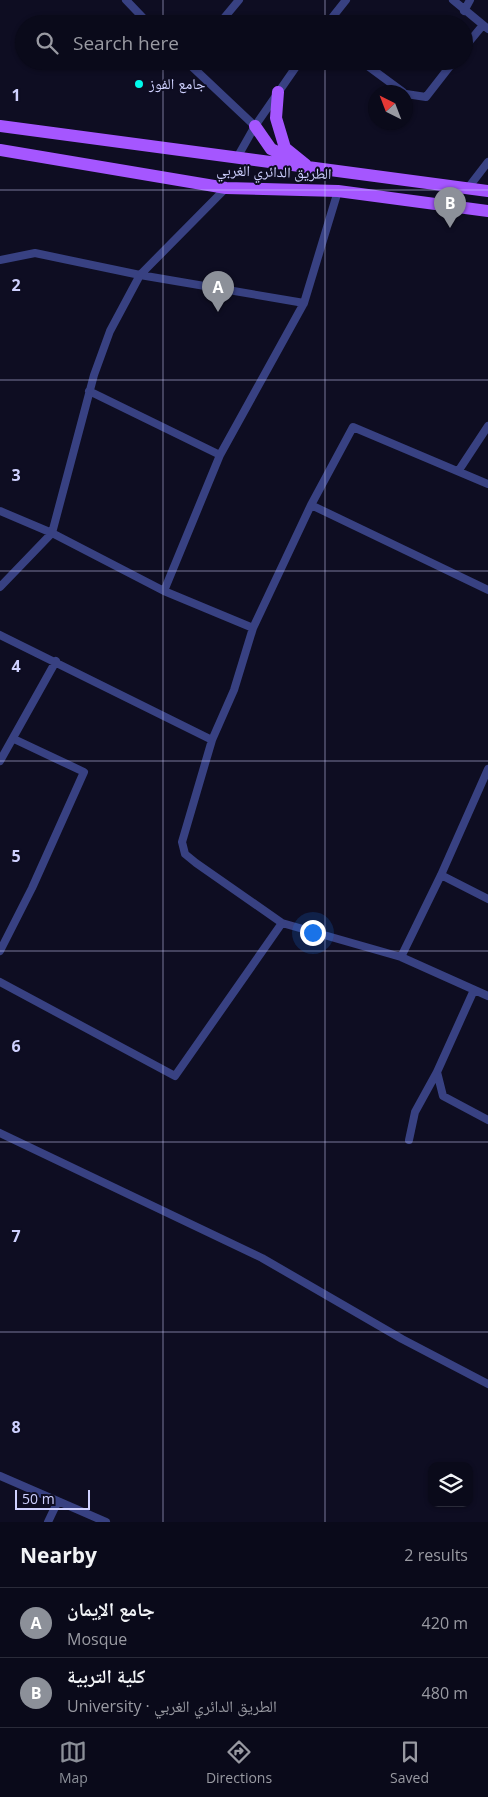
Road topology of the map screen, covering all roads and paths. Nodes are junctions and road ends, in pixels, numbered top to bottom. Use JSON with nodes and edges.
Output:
{"nodes":[{"id":1,"x":239,"y":0,"type":"edge"},
{"id":2,"x":346,"y":0,"type":"edge"},
{"id":3,"x":453,"y":0,"type":"edge"},
{"id":4,"x":470,"y":0,"type":"edge"},
{"id":5,"x":128,"y":1,"type":"edge"},
{"id":6,"x":464,"y":11,"type":"junction"},
{"id":7,"x":141,"y":15,"type":"edge"},
{"id":8,"x":226,"y":15,"type":"edge"},
{"id":9,"x":334,"y":15,"type":"edge"},
{"id":10,"x":469,"y":15,"type":"edge"},
{"id":11,"x":473,"y":18,"type":"edge"},
{"id":12,"x":485,"y":27,"type":"edge"},
{"id":13,"x":473,"y":39,"type":"edge"},
{"id":14,"x":196,"y":70,"type":"edge"},
{"id":15,"x":294,"y":70,"type":"edge"},
{"id":16,"x":372,"y":70,"type":"edge"},
{"id":17,"x":447,"y":70,"type":"edge"},
{"id":18,"x":393,"y":85,"type":"edge"},
{"id":19,"x":278,"y":92,"type":"junction"},
{"id":20,"x":413,"y":95,"type":"edge"},
{"id":21,"x":0,"y":126,"type":"edge"},
{"id":22,"x":255,"y":126,"type":"junction"},
{"id":23,"x":0,"y":150,"type":"edge"},
{"id":24,"x":238,"y":156,"type":"junction"},
{"id":25,"x":488,"y":162,"type":"edge"},
{"id":26,"x":306,"y":165,"type":"junction"},
{"id":27,"x":226,"y":188,"type":"junction"},
{"id":28,"x":468,"y":188,"type":"junction"},
{"id":29,"x":338,"y":191,"type":"junction"},
{"id":30,"x":488,"y":191,"type":"edge"},
{"id":31,"x":455,"y":206,"type":"junction"},
{"id":32,"x":488,"y":211,"type":"edge"},
{"id":33,"x":0,"y":260,"type":"edge"},
{"id":34,"x":140,"y":275,"type":"junction"},
{"id":35,"x":304,"y":303,"type":"junction"},
{"id":36,"x":89,"y":391,"type":"junction"},
{"id":37,"x":488,"y":426,"type":"edge"},
{"id":38,"x":220,"y":455,"type":"junction"},
{"id":39,"x":459,"y":470,"type":"junction"},
{"id":40,"x":488,"y":484,"type":"edge"},
{"id":41,"x":311,"y":505,"type":"junction"},
{"id":42,"x":0,"y":511,"type":"edge"},
{"id":43,"x":52,"y":533,"type":"junction"},
{"id":44,"x":0,"y":587,"type":"edge"},
{"id":45,"x":488,"y":590,"type":"edge"},
{"id":46,"x":164,"y":591,"type":"junction"},
{"id":47,"x":253,"y":628,"type":"junction"},
{"id":48,"x":0,"y":635,"type":"edge"},
{"id":49,"x":56,"y":661,"type":"junction"},
{"id":50,"x":14,"y":739,"type":"junction"},
{"id":51,"x":212,"y":740,"type":"junction"},
{"id":52,"x":0,"y":761,"type":"edge"},
{"id":53,"x":488,"y":769,"type":"edge"},
{"id":54,"x":479,"y":789,"type":"junction"},
{"id":55,"x":488,"y":793,"type":"edge"},
{"id":56,"x":441,"y":875,"type":"junction"},
{"id":57,"x":488,"y":898,"type":"edge"},
{"id":58,"x":282,"y":923,"type":"junction"},
{"id":59,"x":0,"y":951,"type":"edge"},
{"id":60,"x":401,"y":957,"type":"junction"},
{"id":61,"x":0,"y":982,"type":"edge"},
{"id":62,"x":474,"y":990,"type":"junction"},
{"id":63,"x":488,"y":996,"type":"edge"},
{"id":64,"x":436,"y":1072,"type":"junction"},
{"id":65,"x":488,"y":1120,"type":"edge"},
{"id":66,"x":0,"y":1133,"type":"edge"},
{"id":67,"x":409,"y":1140,"type":"dead end"},
{"id":68,"x":488,"y":1384,"type":"edge"},
{"id":69,"x":0,"y":1476,"type":"edge"},
{"id":70,"x":58,"y":1501,"type":"junction"},
{"id":71,"x":48,"y":1522,"type":"edge"},
{"id":72,"x":106,"y":1522,"type":"edge"}],
"edges":[{"from":1,"to":8,"type":"street"},
{"from":2,"to":9,"type":"street"},
{"from":3,"to":6,"type":"street"},
{"from":4,"to":6,"type":"street"},
{"from":5,"to":7,"type":"street"},
{"from":6,"to":10,"type":"street"},
{"from":11,"to":12,"type":"street"},
{"from":12,"to":13,"type":"street"},
{"from":14,"to":22,"type":"street"},
{"from":15,"to":19,"type":"street"},
{"from":16,"to":18,"type":"street"},
{"from":17,"to":20,"type":"street"},
{"from":19,"to":22,"type":"street"},
{"from":19,"to":26,"type":"main road"},
{"from":21,"to":24,"type":"main road","name":"الطريق الدائري الغربي"},
{"from":22,"to":24,"type":"street"},
{"from":22,"to":26,"type":"main road"},
{"from":23,"to":27,"type":"main road","name":"الطريق الدائري الغربي"},
{"from":24,"to":26,"type":"main road","name":"الطريق الدائري الغربي"},
{"from":25,"to":28,"type":"street"},
{"from":26,"to":28,"type":"main road","name":"الطريق الدائري الغربي"},
{"from":27,"to":29,"type":"main road","name":"الطريق الدائري الغربي"},
{"from":27,"to":34,"type":"street"},
{"from":28,"to":30,"type":"main road","name":"الطريق الدائري الغربي"},
{"from":28,"to":31,"type":"main road"},
{"from":29,"to":31,"type":"main road","name":"الطريق الدائري الغربي"},
{"from":29,"to":35,"type":"street"},
{"from":31,"to":32,"type":"main road","name":"الطريق الدائري الغربي"},
{"from":33,"to":34,"type":"street"},
{"from":34,"to":35,"type":"street"},
{"from":34,"to":36,"type":"street"},
{"from":35,"to":38,"type":"street"},
{"from":36,"to":38,"type":"street"},
{"from":36,"to":43,"type":"street"},
{"from":37,"to":39,"type":"street"},
{"from":38,"to":46,"type":"street"},
{"from":39,"to":40,"type":"street"},
{"from":39,"to":41,"type":"street"},
{"from":41,"to":45,"type":"street"},
{"from":41,"to":47,"type":"street"},
{"from":42,"to":43,"type":"street"},
{"from":43,"to":44,"type":"street"},
{"from":43,"to":46,"type":"street"},
{"from":46,"to":47,"type":"street"},
{"from":47,"to":51,"type":"street"},
{"from":48,"to":49,"type":"street"},
{"from":49,"to":50,"type":"street"},
{"from":49,"to":51,"type":"street"},
{"from":50,"to":52,"type":"street"},
{"from":50,"to":59,"type":"street"},
{"from":51,"to":58,"type":"street"},
{"from":53,"to":54,"type":"street"},
{"from":54,"to":55,"type":"street"},
{"from":54,"to":56,"type":"street"},
{"from":56,"to":57,"type":"street"},
{"from":56,"to":60,"type":"street"},
{"from":58,"to":60,"type":"street"},
{"from":58,"to":61,"type":"street"},
{"from":60,"to":62,"type":"street"},
{"from":62,"to":63,"type":"street"},
{"from":62,"to":64,"type":"street"},
{"from":64,"to":65,"type":"street"},
{"from":64,"to":67,"type":"street"},
{"from":66,"to":68,"type":"street"},
{"from":69,"to":70,"type":"street"},
{"from":70,"to":71,"type":"street"},
{"from":70,"to":72,"type":"street"}]}
